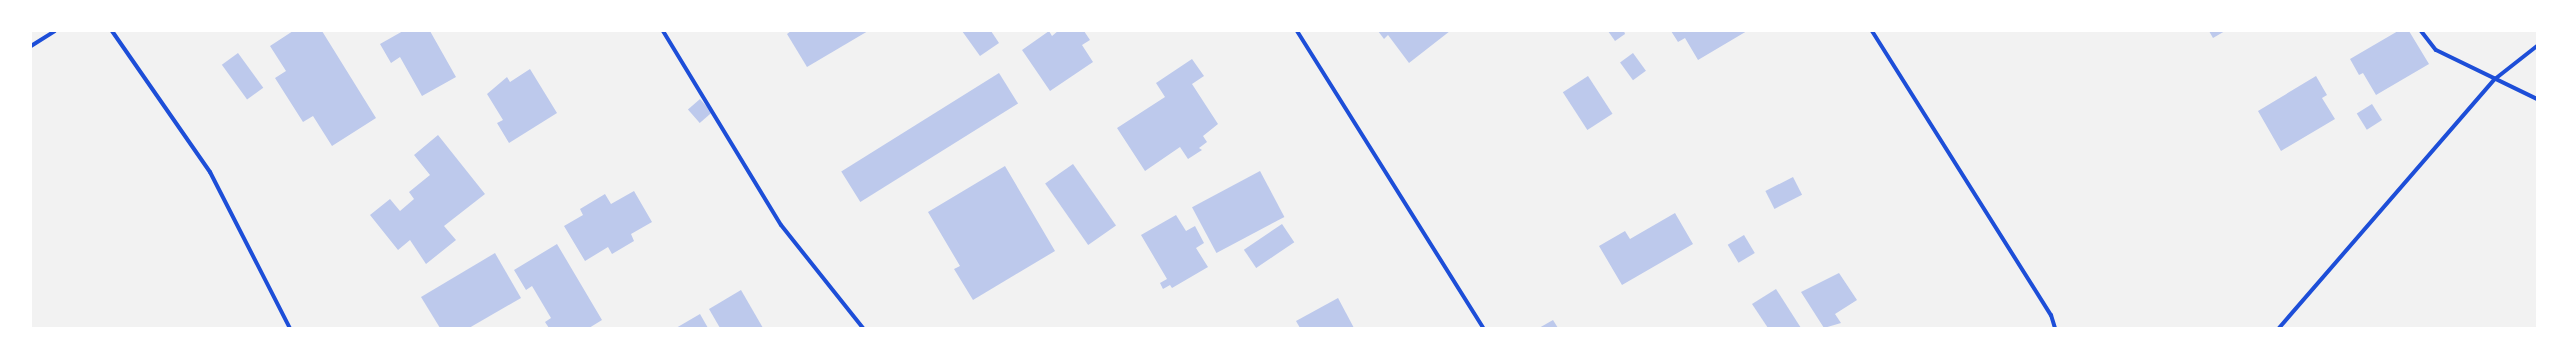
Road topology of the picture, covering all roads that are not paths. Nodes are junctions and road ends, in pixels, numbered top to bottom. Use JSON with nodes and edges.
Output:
{"nodes":[{"id":1,"x":55,"y":31,"type":"edge"},
{"id":2,"x":112,"y":31,"type":"edge"},
{"id":3,"x":663,"y":31,"type":"edge"},
{"id":4,"x":1297,"y":31,"type":"edge"},
{"id":5,"x":1872,"y":31,"type":"edge"},
{"id":6,"x":2421,"y":31,"type":"edge"},
{"id":7,"x":31,"y":46,"type":"edge"},
{"id":8,"x":2537,"y":46,"type":"edge"},
{"id":9,"x":2495,"y":79,"type":"junction"},
{"id":10,"x":2537,"y":99,"type":"edge"},
{"id":11,"x":290,"y":328,"type":"edge"},
{"id":12,"x":863,"y":328,"type":"edge"},
{"id":13,"x":1483,"y":328,"type":"edge"},
{"id":14,"x":2055,"y":328,"type":"edge"},
{"id":15,"x":2279,"y":328,"type":"edge"}],
"edges":[{"from":1,"to":7,"type":"street"},
{"from":2,"to":11,"type":"street"},
{"from":3,"to":12,"type":"street"},
{"from":4,"to":13,"type":"street"},
{"from":5,"to":14,"type":"street"},
{"from":6,"to":9,"type":"street"},
{"from":8,"to":9,"type":"street"},
{"from":9,"to":10,"type":"street"},
{"from":9,"to":15,"type":"street"}]}
